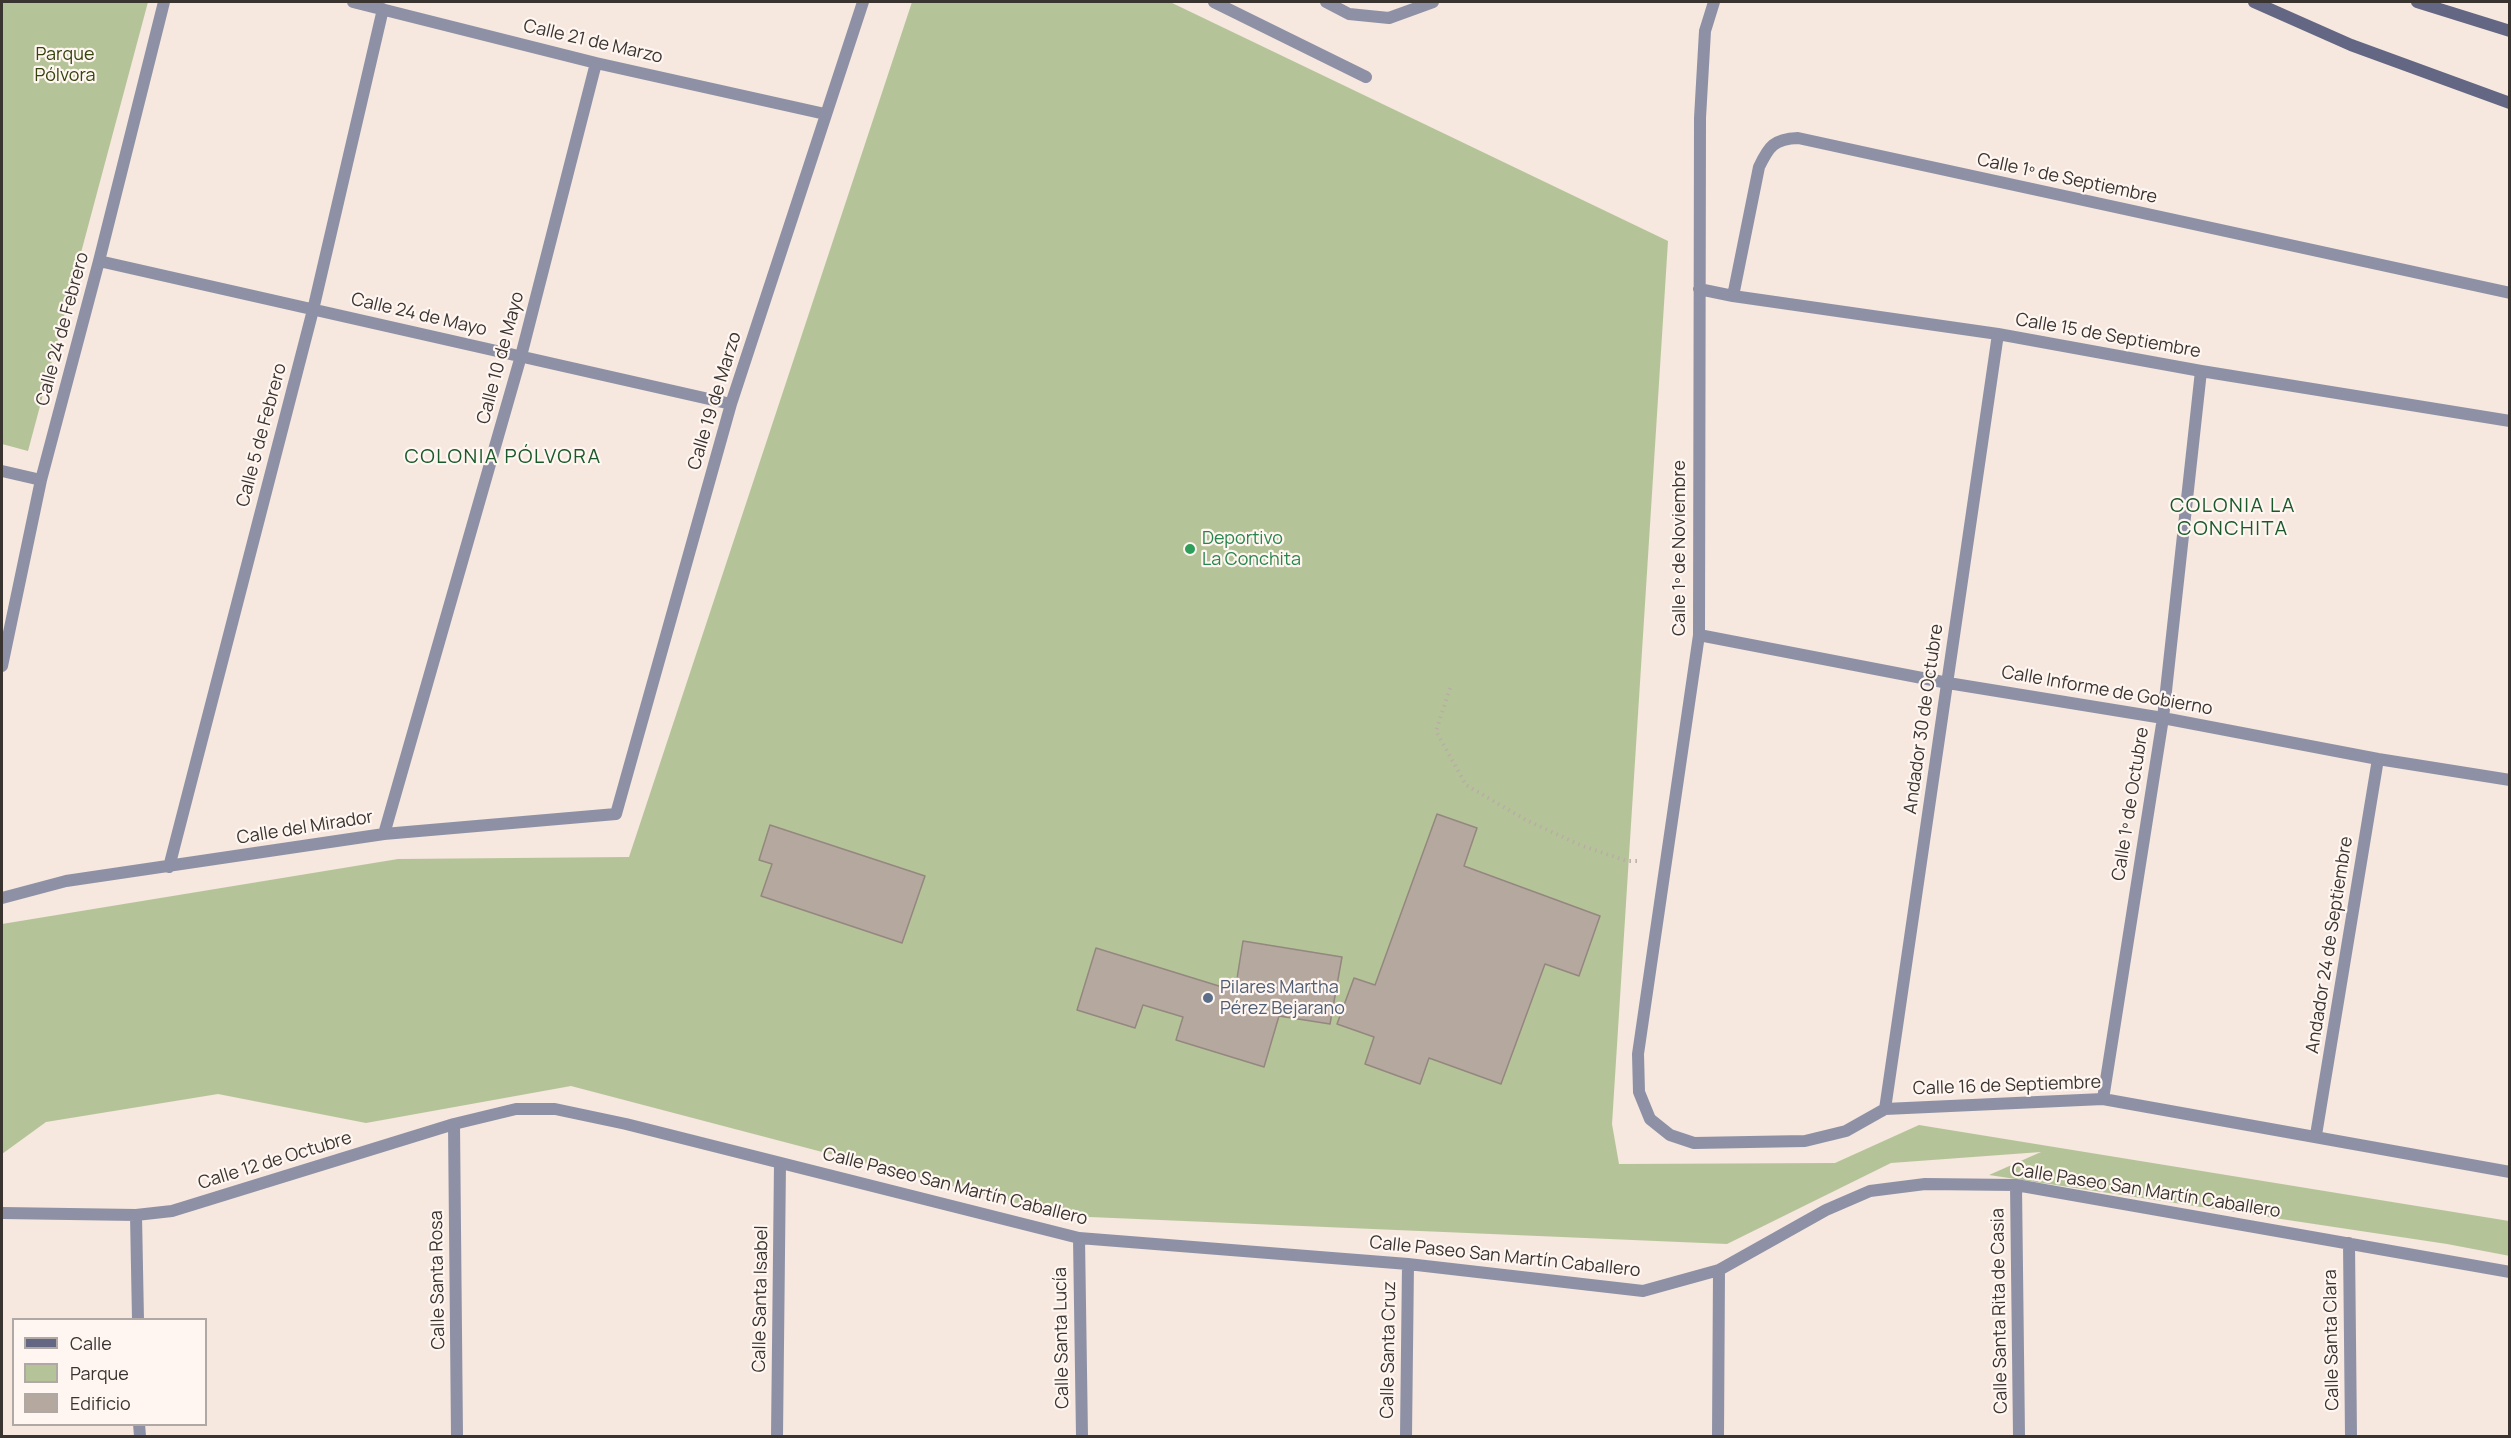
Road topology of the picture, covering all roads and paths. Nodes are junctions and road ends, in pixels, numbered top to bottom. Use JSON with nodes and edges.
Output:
{"nodes":[{"id":1,"x":164,"y":2,"type":"edge"},
{"id":2,"x":353,"y":2,"type":"edge"},
{"id":3,"x":863,"y":2,"type":"edge"},
{"id":4,"x":1214,"y":2,"type":"edge"},
{"id":5,"x":1326,"y":2,"type":"edge"},
{"id":6,"x":1433,"y":2,"type":"edge"},
{"id":7,"x":1714,"y":2,"type":"edge"},
{"id":8,"x":2254,"y":2,"type":"edge"},
{"id":9,"x":2417,"y":2,"type":"edge"},
{"id":10,"x":383,"y":9,"type":"junction"},
{"id":11,"x":2510,"y":31,"type":"edge"},
{"id":12,"x":596,"y":63,"type":"junction"},
{"id":13,"x":1366,"y":77,"type":"dead end"},
{"id":14,"x":2510,"y":103,"type":"edge"},
{"id":15,"x":825,"y":114,"type":"junction"},
{"id":16,"x":99,"y":261,"type":"junction"},
{"id":17,"x":1699,"y":289,"type":"junction"},
{"id":18,"x":2510,"y":293,"type":"edge"},
{"id":19,"x":1733,"y":296,"type":"junction"},
{"id":20,"x":313,"y":310,"type":"junction"},
{"id":21,"x":1998,"y":334,"type":"junction"},
{"id":22,"x":521,"y":356,"type":"junction"},
{"id":23,"x":2201,"y":371,"type":"junction"},
{"id":24,"x":731,"y":404,"type":"junction"},
{"id":25,"x":2510,"y":421,"type":"edge"},
{"id":26,"x":2,"y":471,"type":"edge"},
{"id":27,"x":41,"y":480,"type":"junction"},
{"id":28,"x":1699,"y":635,"type":"junction"},
{"id":29,"x":2,"y":666,"type":"edge"},
{"id":30,"x":1948,"y":683,"type":"junction"},
{"id":31,"x":1450,"y":688,"type":"dead end"},
{"id":32,"x":2163,"y":718,"type":"junction"},
{"id":33,"x":2378,"y":759,"type":"junction"},
{"id":34,"x":2510,"y":780,"type":"edge"},
{"id":35,"x":616,"y":814,"type":"joint"},
{"id":36,"x":384,"y":834,"type":"junction"},
{"id":37,"x":1666,"y":860,"type":"junction"},
{"id":38,"x":169,"y":867,"type":"junction"},
{"id":39,"x":2,"y":898,"type":"edge"},
{"id":40,"x":1639,"y":1092,"type":"joint"},
{"id":41,"x":2103,"y":1099,"type":"junction"},
{"id":42,"x":555,"y":1109,"type":"joint"},
{"id":43,"x":1885,"y":1109,"type":"junction"},
{"id":44,"x":454,"y":1124,"type":"junction"},
{"id":45,"x":2316,"y":1135,"type":"junction"},
{"id":46,"x":780,"y":1163,"type":"junction"},
{"id":47,"x":2510,"y":1172,"type":"edge"},
{"id":48,"x":2016,"y":1185,"type":"junction"},
{"id":49,"x":2,"y":1213,"type":"edge"},
{"id":50,"x":136,"y":1215,"type":"junction"},
{"id":51,"x":1079,"y":1238,"type":"junction"},
{"id":52,"x":2349,"y":1243,"type":"junction"},
{"id":53,"x":1408,"y":1264,"type":"junction"},
{"id":54,"x":1719,"y":1270,"type":"junction"},
{"id":55,"x":2510,"y":1272,"type":"edge"},
{"id":56,"x":138,"y":1318,"type":"edge"},
{"id":57,"x":457,"y":1437,"type":"edge"},
{"id":58,"x":777,"y":1437,"type":"edge"},
{"id":59,"x":1082,"y":1437,"type":"edge"},
{"id":60,"x":1406,"y":1437,"type":"edge"},
{"id":61,"x":1718,"y":1437,"type":"edge"},
{"id":62,"x":2019,"y":1437,"type":"edge"},
{"id":63,"x":2351,"y":1437,"type":"edge"}],
"edges":[{"from":1,"to":16,"type":"street","name":"Calle 24 de Febrero"},
{"from":2,"to":10,"type":"street","name":"Calle 21 de Marzo"},
{"from":3,"to":15,"type":"street","name":"Calle 19 de Marzo"},
{"from":4,"to":13,"type":"street"},
{"from":5,"to":6,"type":"street"},
{"from":7,"to":17,"type":"street","name":"Calle 1º de Noviembre"},
{"from":8,"to":14,"type":"main road"},
{"from":9,"to":11,"type":"main road"},
{"from":10,"to":12,"type":"street","name":"Calle 21 de Marzo"},
{"from":10,"to":20,"type":"street","name":"Calle 5 de Febrero"},
{"from":12,"to":15,"type":"street","name":"Calle 21 de Marzo"},
{"from":12,"to":22,"type":"street","name":"Calle 10 de Mayo"},
{"from":15,"to":24,"type":"street","name":"Calle 19 de Marzo"},
{"from":16,"to":20,"type":"street","name":"Calle 24 de Mayo"},
{"from":16,"to":27,"type":"street","name":"Calle 24 de Febrero"},
{"from":17,"to":19,"type":"street","name":"Calle 15 de Septiembre"},
{"from":17,"to":28,"type":"street","name":"Calle 1º de Noviembre"},
{"from":18,"to":19,"type":"street","name":"Calle 1º de Septiembre"},
{"from":19,"to":21,"type":"street","name":"Calle 15 de Septiembre"},
{"from":20,"to":22,"type":"street","name":"Calle 24 de Mayo"},
{"from":20,"to":38,"type":"street","name":"Calle 5 de Febrero"},
{"from":21,"to":23,"type":"street","name":"Calle 15 de Septiembre"},
{"from":21,"to":30,"type":"street","name":"Andador 30 de Octubre"},
{"from":22,"to":24,"type":"street","name":"Calle 24 de Mayo"},
{"from":22,"to":36,"type":"street","name":"Calle 10 de Mayo"},
{"from":23,"to":25,"type":"street","name":"Calle 15 de Septiembre"},
{"from":23,"to":32,"type":"street","name":"Calle 1º de Octubre"},
{"from":24,"to":35,"type":"street","name":"Calle 19 de Marzo"},
{"from":26,"to":27,"type":"street"},
{"from":27,"to":29,"type":"street","name":"Calle 24 de Febrero"},
{"from":28,"to":30,"type":"street","name":"Calle Informe de Gobierno"},
{"from":28,"to":37,"type":"street","name":"Calle 1º de Noviembre"},
{"from":30,"to":32,"type":"street","name":"Calle Informe de Gobierno"},
{"from":30,"to":43,"type":"street","name":"Andador 30 de Octubre"},
{"from":31,"to":37,"type":"path"},
{"from":32,"to":33,"type":"street","name":"Calle Informe de Gobierno"},
{"from":32,"to":41,"type":"street","name":"Calle 1º de Octubre"},
{"from":33,"to":34,"type":"street","name":"Calle Informe de Gobierno"},
{"from":33,"to":45,"type":"street","name":"Andador 24 de Septiembre"},
{"from":35,"to":36,"type":"street","name":"Calle del Mirador"},
{"from":36,"to":38,"type":"street","name":"Calle del Mirador"},
{"from":37,"to":40,"type":"street","name":"Calle 1º de Noviembre"},
{"from":38,"to":39,"type":"street","name":"Calle del Mirador"},
{"from":40,"to":43,"type":"street","name":"Calle 16 de Septiembre"},
{"from":41,"to":43,"type":"street","name":"Calle 16 de Septiembre"},
{"from":41,"to":45,"type":"street","name":"Calle 16 de Septiembre"},
{"from":42,"to":44,"type":"street","name":"Calle 12 de Octubre"},
{"from":42,"to":46,"type":"street","name":"Calle Paseo San Martín Caballero"},
{"from":44,"to":50,"type":"street","name":"Calle 12 de Octubre"},
{"from":44,"to":57,"type":"street","name":"Calle Santa Rosa"},
{"from":45,"to":47,"type":"street","name":"Calle 16 de Septiembre"},
{"from":46,"to":51,"type":"street","name":"Calle Paseo San Martín Caballero"},
{"from":46,"to":58,"type":"street","name":"Calle Santa Isabel"},
{"from":48,"to":52,"type":"street","name":"Calle Paseo San Martín Caballero"},
{"from":48,"to":54,"type":"street","name":"Calle Paseo San Martín Caballero"},
{"from":48,"to":62,"type":"street","name":"Calle Santa Rita de Casia"},
{"from":49,"to":50,"type":"street","name":"Calle 12 de Octubre"},
{"from":50,"to":56,"type":"street"},
{"from":51,"to":53,"type":"street","name":"Calle Paseo San Martín Caballero"},
{"from":51,"to":59,"type":"street","name":"Calle Santa Lucía"},
{"from":52,"to":55,"type":"street","name":"Calle Paseo San Martín Caballero"},
{"from":52,"to":63,"type":"street","name":"Calle Santa Clara"},
{"from":53,"to":54,"type":"street","name":"Calle Paseo San Martín Caballero"},
{"from":53,"to":60,"type":"street","name":"Calle Santa Cruz"},
{"from":54,"to":61,"type":"street"}]}
